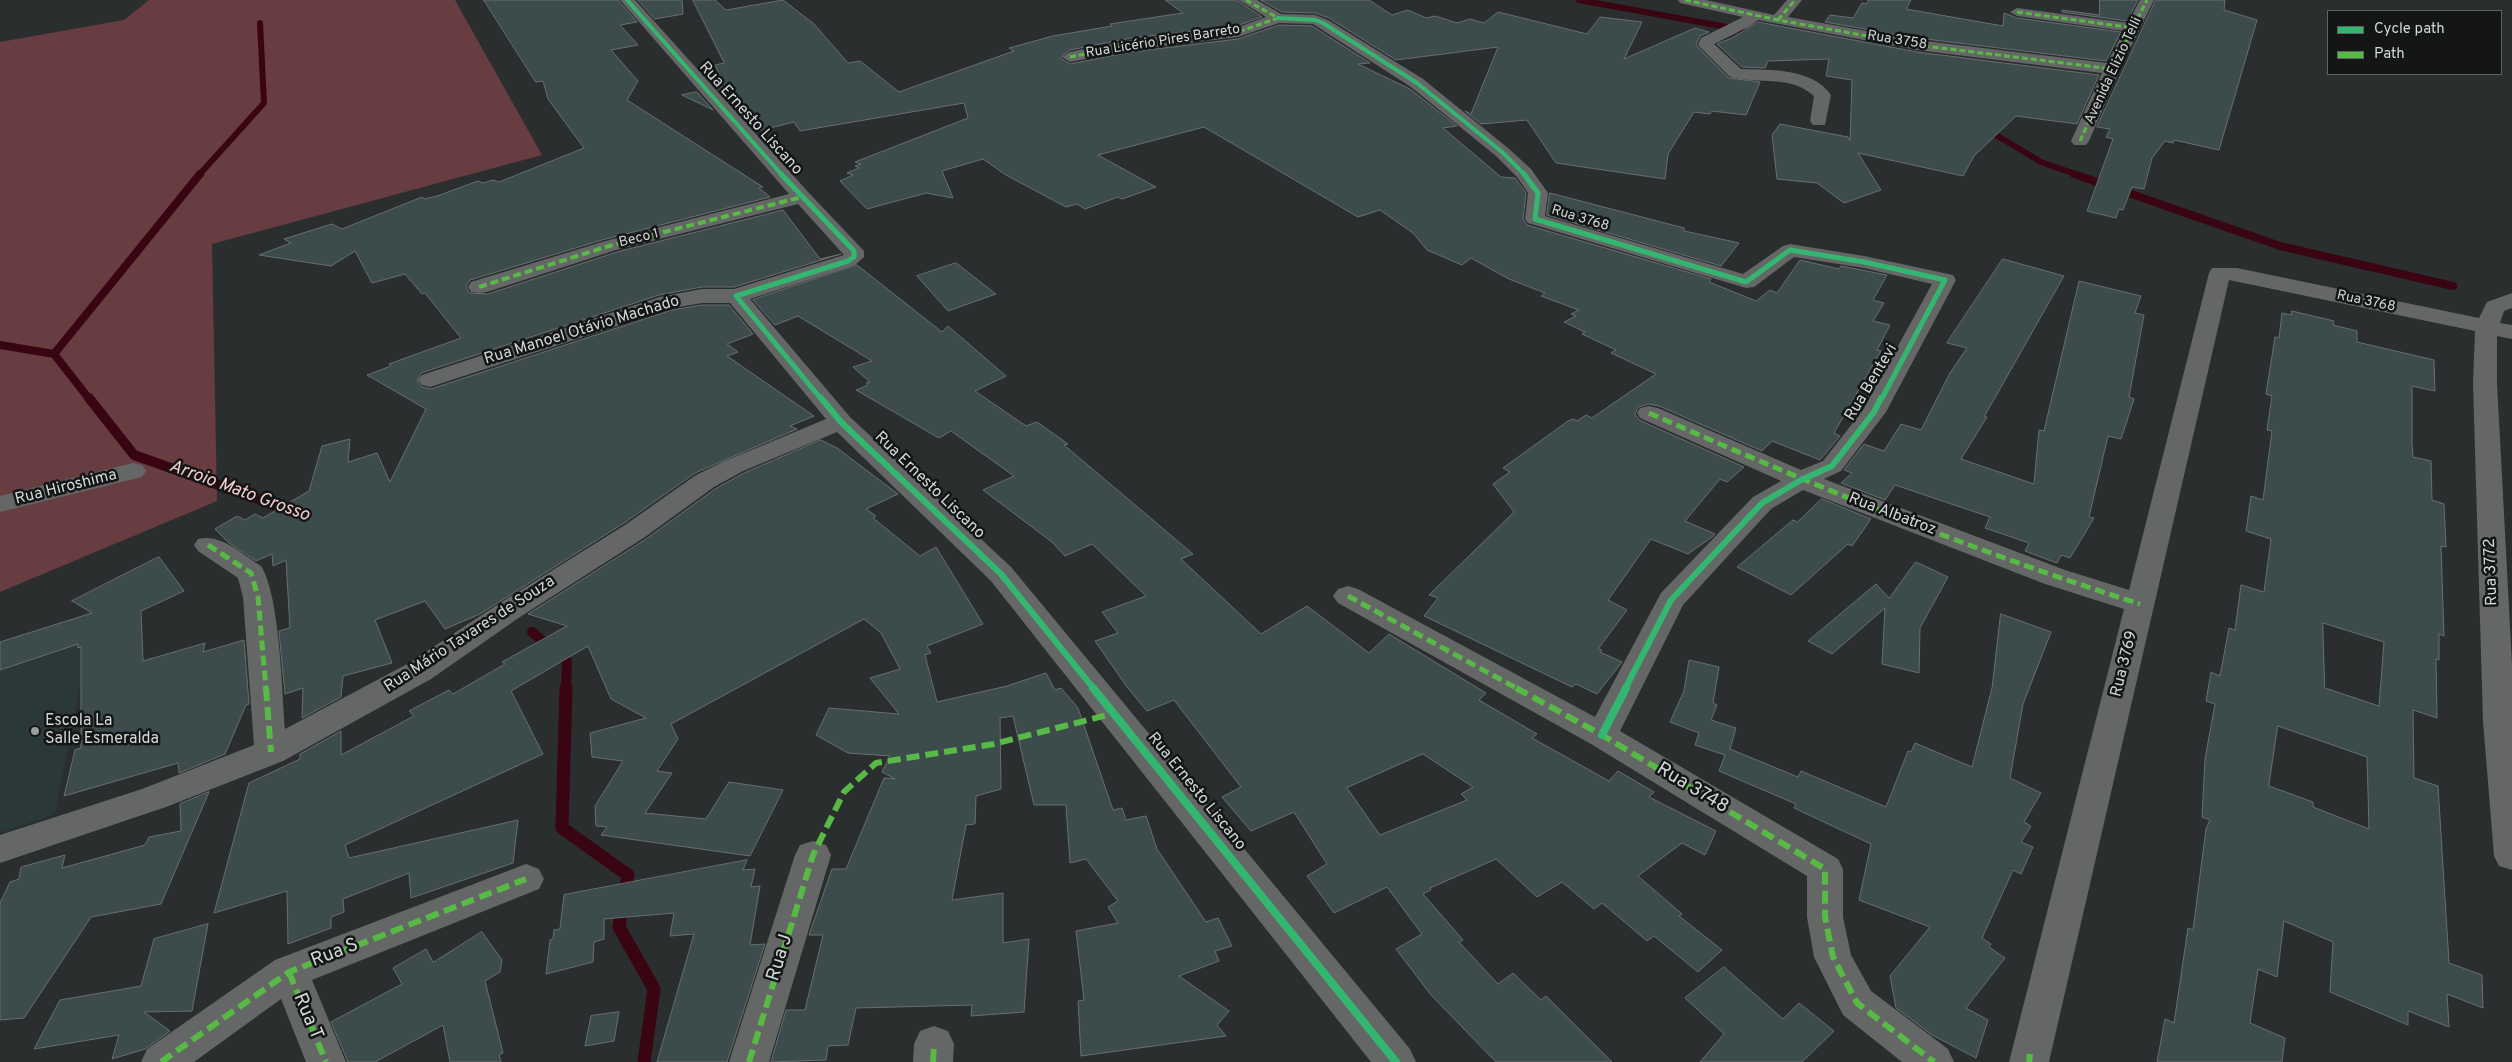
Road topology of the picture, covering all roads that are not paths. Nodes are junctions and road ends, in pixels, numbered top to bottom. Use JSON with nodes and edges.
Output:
{"nodes":[{"id":1,"x":627,"y":0,"type":"edge"},
{"id":2,"x":1246,"y":0,"type":"edge"},
{"id":3,"x":1685,"y":0,"type":"edge"},
{"id":4,"x":1795,"y":0,"type":"edge"},
{"id":5,"x":2147,"y":0,"type":"edge"},
{"id":6,"x":2017,"y":12,"type":"dead end"},
{"id":7,"x":1755,"y":15,"type":"junction"},
{"id":8,"x":1278,"y":18,"type":"junction"},
{"id":9,"x":1778,"y":20,"type":"junction"},
{"id":10,"x":2134,"y":28,"type":"junction"},
{"id":11,"x":1070,"y":57,"type":"dead end"},
{"id":12,"x":2112,"y":69,"type":"junction"},
{"id":13,"x":1820,"y":120,"type":"dead end"},
{"id":14,"x":2080,"y":142,"type":"dead end"},
{"id":15,"x":802,"y":197,"type":"junction"},
{"id":16,"x":2220,"y":273,"type":"joint"},
{"id":17,"x":1945,"y":280,"type":"joint"},
{"id":18,"x":478,"y":287,"type":"dead end"},
{"id":19,"x":736,"y":296,"type":"junction"},
{"id":20,"x":2512,"y":300,"type":"edge"},
{"id":21,"x":2499,"y":330,"type":"edge"},
{"id":22,"x":430,"y":380,"type":"dead end"},
{"id":23,"x":1649,"y":413,"type":"dead end"},
{"id":24,"x":841,"y":422,"type":"junction"},
{"id":25,"x":132,"y":471,"type":"dead end"},
{"id":26,"x":1801,"y":480,"type":"junction"},
{"id":27,"x":0,"y":504,"type":"edge"},
{"id":28,"x":208,"y":545,"type":"dead end"},
{"id":29,"x":1348,"y":596,"type":"dead end"},
{"id":30,"x":2140,"y":604,"type":"junction"},
{"id":31,"x":2505,"y":723,"type":"edge"},
{"id":32,"x":1602,"y":736,"type":"junction"},
{"id":33,"x":271,"y":752,"type":"junction"},
{"id":34,"x":0,"y":849,"type":"edge"},
{"id":35,"x":813,"y":855,"type":"dead end"},
{"id":36,"x":2512,"y":856,"type":"edge"},
{"id":37,"x":526,"y":879,"type":"dead end"},
{"id":38,"x":289,"y":972,"type":"junction"},
{"id":39,"x":2033,"y":1059,"type":"edge"},
{"id":40,"x":161,"y":1062,"type":"edge"},
{"id":41,"x":326,"y":1062,"type":"edge"},
{"id":42,"x":749,"y":1062,"type":"edge"},
{"id":43,"x":1396,"y":1062,"type":"edge"},
{"id":44,"x":1934,"y":1062,"type":"edge"}],
"edges":[{"from":1,"to":15,"type":"street","name":"Rua Ernesto Liscano"},
{"from":2,"to":8,"type":"street","name":"Rua Licério Pires Barreto"},
{"from":3,"to":7,"type":"street","name":"Rua 3758"},
{"from":4,"to":9,"type":"street"},
{"from":5,"to":10,"type":"street","name":"Avenida Elizio Telli"},
{"from":6,"to":10,"type":"street"},
{"from":7,"to":9,"type":"street","name":"Rua 3758"},
{"from":7,"to":13,"type":"street"},
{"from":8,"to":11,"type":"street","name":"Rua Licério Pires Barreto"},
{"from":8,"to":17,"type":"street","name":"Rua 3768"},
{"from":9,"to":12,"type":"street","name":"Rua 3758"},
{"from":10,"to":12,"type":"street","name":"Avenida Elizio Telli"},
{"from":12,"to":14,"type":"street","name":"Avenida Elizio Telli"},
{"from":15,"to":18,"type":"street","name":"Beco 1"},
{"from":15,"to":19,"type":"street","name":"Rua Ernesto Liscano"},
{"from":16,"to":21,"type":"street","name":"Rua 3768"},
{"from":16,"to":30,"type":"street","name":"Rua 3769"},
{"from":17,"to":26,"type":"street","name":"Rua Bentevi"},
{"from":19,"to":22,"type":"street","name":"Rua Manoel Otávio Machado"},
{"from":19,"to":24,"type":"street","name":"Rua Ernesto Liscano"},
{"from":20,"to":21,"type":"street","name":"Rua 3772"},
{"from":21,"to":31,"type":"street","name":"Rua 3772"},
{"from":23,"to":26,"type":"street","name":"Rua Albatroz"},
{"from":24,"to":33,"type":"street","name":"Rua Mário Tavares de Souza"},
{"from":24,"to":43,"type":"street","name":"Rua Ernesto Liscano"},
{"from":25,"to":27,"type":"street","name":"Rua Hiroshima"},
{"from":26,"to":30,"type":"street","name":"Rua Albatroz"},
{"from":26,"to":32,"type":"street","name":"Rua Bentevi"},
{"from":28,"to":33,"type":"street"},
{"from":29,"to":32,"type":"street","name":"Rua 3748"},
{"from":30,"to":39,"type":"street","name":"Rua 3769"},
{"from":31,"to":36,"type":"street","name":"Rua 3772"},
{"from":32,"to":44,"type":"street","name":"Rua 3748"},
{"from":33,"to":34,"type":"street","name":"Rua Mário Tavares de Souza"},
{"from":35,"to":42,"type":"street","name":"Rua J"},
{"from":37,"to":38,"type":"street","name":"Rua S"},
{"from":38,"to":40,"type":"street","name":"Rua S"},
{"from":38,"to":41,"type":"street","name":"Rua T"}]}
